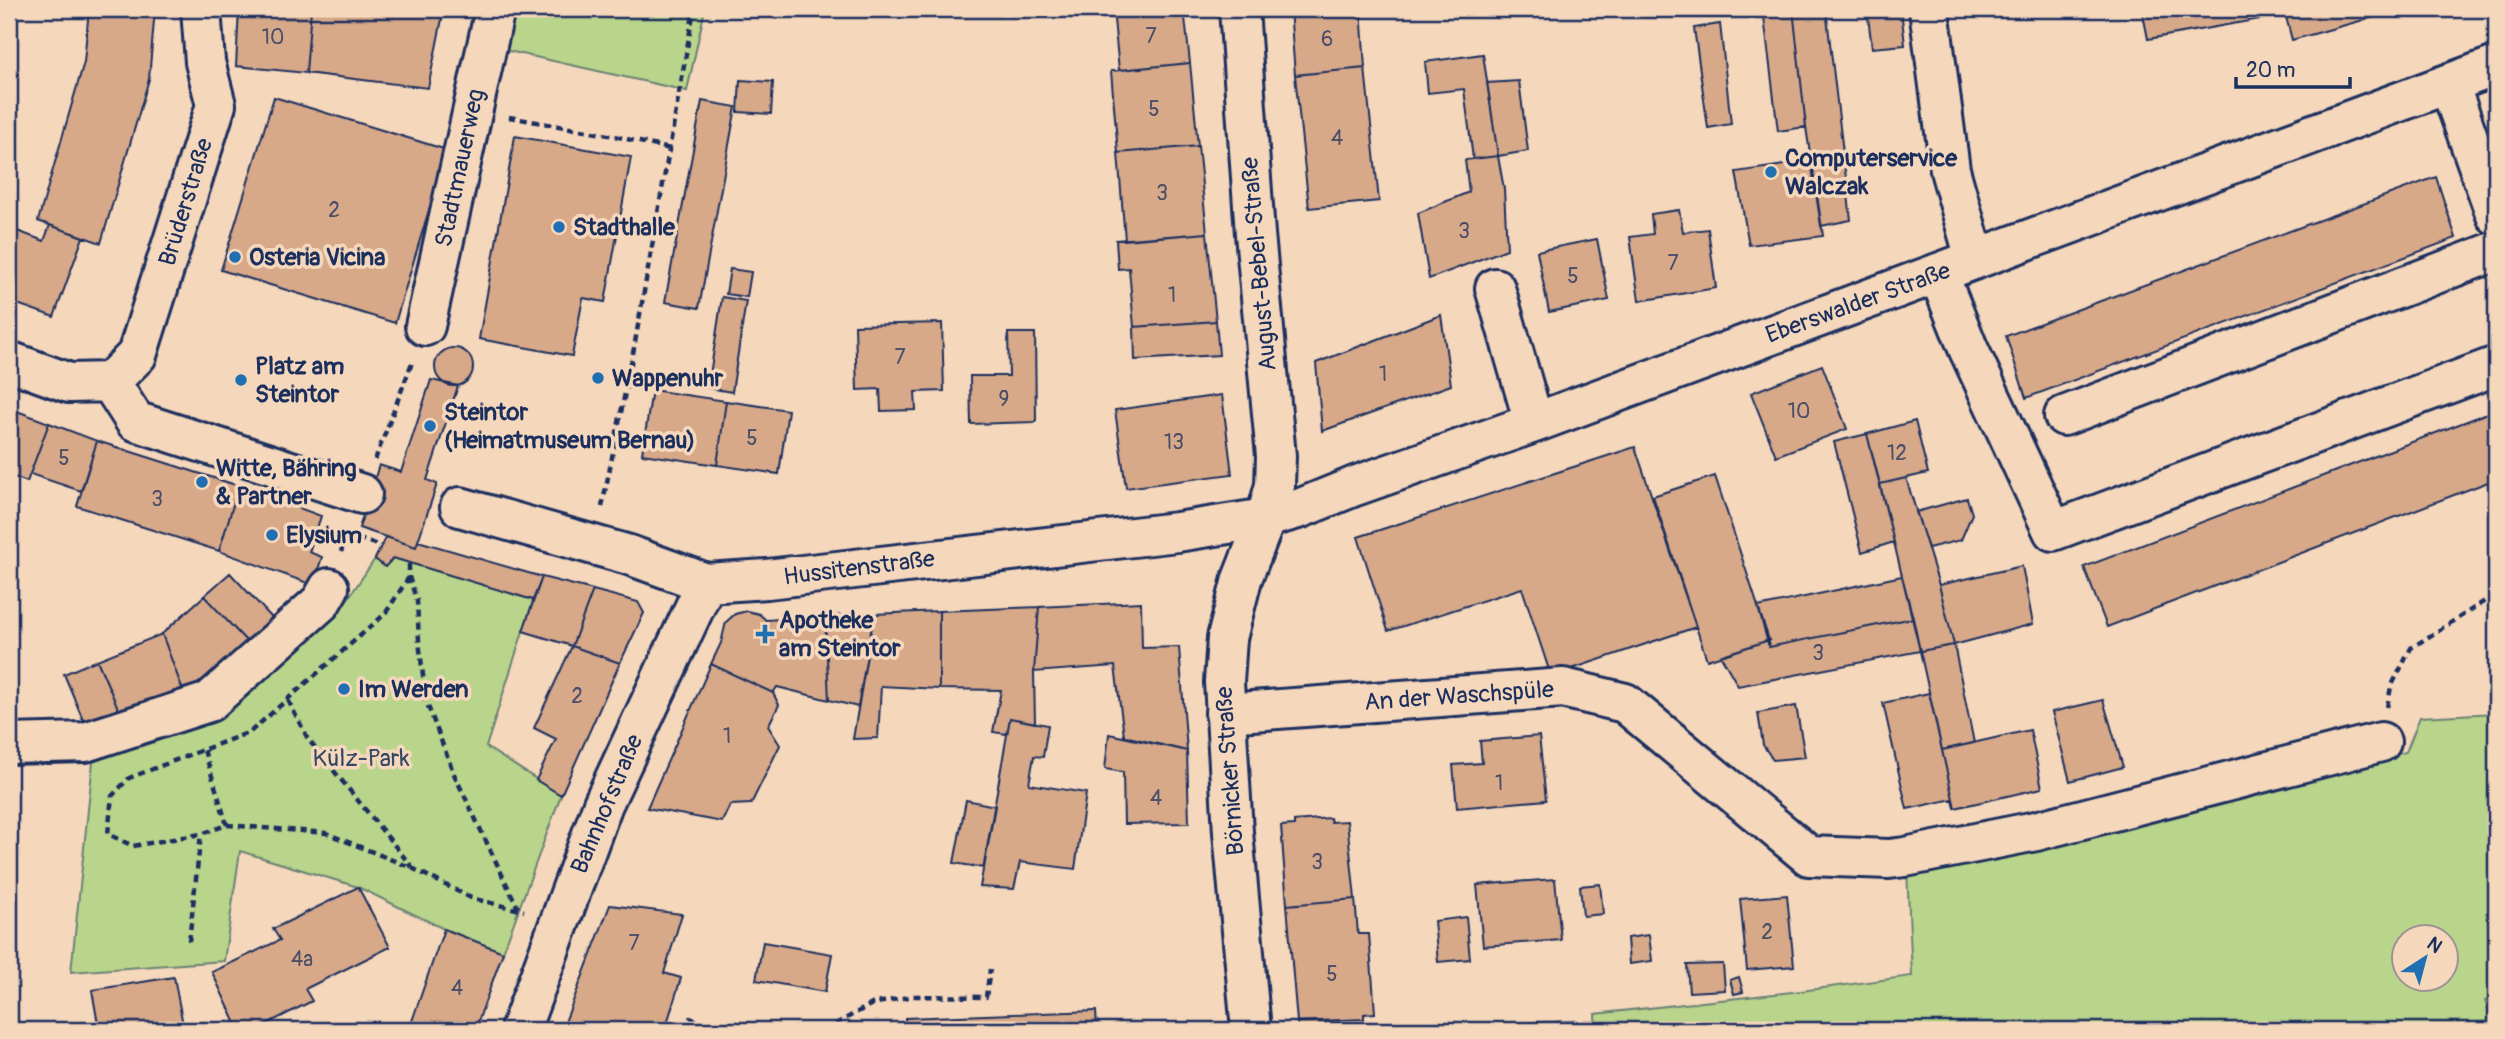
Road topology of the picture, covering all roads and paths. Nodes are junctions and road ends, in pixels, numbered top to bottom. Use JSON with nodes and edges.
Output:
{"nodes":[{"id":1,"x":201,"y":9,"type":"edge"},
{"id":2,"x":495,"y":9,"type":"edge"},
{"id":3,"x":694,"y":9,"type":"edge"},
{"id":4,"x":1239,"y":9,"type":"edge"},
{"id":5,"x":1929,"y":9,"type":"edge"},
{"id":6,"x":2496,"y":66,"type":"edge"},
{"id":7,"x":2449,"y":84,"type":"junction"},
{"id":8,"x":473,"y":111,"type":"junction"},
{"id":9,"x":670,"y":149,"type":"junction"},
{"id":10,"x":2496,"y":215,"type":"edge"},
{"id":11,"x":2496,"y":251,"type":"edge"},
{"id":12,"x":1975,"y":259,"type":"junction"},
{"id":13,"x":1938,"y":273,"type":"junction"},
{"id":14,"x":1495,"y":288,"type":"dead end"},
{"id":15,"x":425,"y":326,"type":"dead end"},
{"id":16,"x":9,"y":360,"type":"edge"},
{"id":17,"x":2496,"y":366,"type":"edge"},
{"id":18,"x":110,"y":383,"type":"junction"},
{"id":19,"x":2064,"y":416,"type":"dead end"},
{"id":20,"x":1534,"y":423,"type":"junction"},
{"id":21,"x":362,"y":494,"type":"dead end"},
{"id":22,"x":460,"y":507,"type":"dead end"},
{"id":23,"x":1266,"y":518,"type":"junction"},
{"id":24,"x":346,"y":536,"type":"dead end"},
{"id":25,"x":381,"y":546,"type":"dead end"},
{"id":26,"x":594,"y":546,"type":"junction"},
{"id":27,"x":409,"y":564,"type":"dead end"},
{"id":28,"x":409,"y":578,"type":"junction"},
{"id":29,"x":706,"y":583,"type":"junction"},
{"id":30,"x":329,"y":588,"type":"dead end"},
{"id":31,"x":2496,"y":594,"type":"edge"},
{"id":32,"x":288,"y":700,"type":"junction"},
{"id":33,"x":1225,"y":713,"type":"junction"},
{"id":34,"x":2381,"y":742,"type":"joint"},
{"id":35,"x":9,"y":744,"type":"edge"},
{"id":36,"x":204,"y":750,"type":"junction"},
{"id":37,"x":227,"y":825,"type":"junction"},
{"id":38,"x":201,"y":834,"type":"junction"},
{"id":39,"x":412,"y":868,"type":"junction"},
{"id":40,"x":189,"y":941,"type":"dead end"},
{"id":41,"x":990,"y":969,"type":"dead end"},
{"id":42,"x":520,"y":1030,"type":"edge"},
{"id":43,"x":689,"y":1030,"type":"edge"},
{"id":44,"x":724,"y":1030,"type":"edge"},
{"id":45,"x":825,"y":1030,"type":"edge"},
{"id":46,"x":1251,"y":1030,"type":"edge"}],
"edges":[{"from":1,"to":18,"type":"street","name":"Brüderstraße"},
{"from":2,"to":8,"type":"street","name":"Stadtmauerweg"},
{"from":3,"to":9,"type":"path"},
{"from":4,"to":23,"type":"street","name":"August-Bebel-Straße"},
{"from":5,"to":12,"type":"street"},
{"from":6,"to":7,"type":"street","name":"Eberswalder Straße"},
{"from":7,"to":10,"type":"street"},
{"from":7,"to":12,"type":"street","name":"Eberswalder Straße"},
{"from":8,"to":9,"type":"path"},
{"from":8,"to":15,"type":"street","name":"Stadtmauerweg"},
{"from":9,"to":26,"type":"path"},
{"from":11,"to":19,"type":"street"},
{"from":12,"to":13,"type":"street","name":"Eberswalder Straße"},
{"from":13,"to":17,"type":"street"},
{"from":13,"to":20,"type":"street","name":"Eberswalder Straße"},
{"from":14,"to":20,"type":"street"},
{"from":16,"to":18,"type":"street"},
{"from":18,"to":21,"type":"street"},
{"from":20,"to":23,"type":"street","name":"Eberswalder Straße"},
{"from":22,"to":26,"type":"street","name":"Hussitenstraße"},
{"from":23,"to":29,"type":"street","name":"Hussitenstraße"},
{"from":23,"to":33,"type":"street","name":"Börnicker Straße"},
{"from":24,"to":25,"type":"path"},
{"from":26,"to":29,"type":"street","name":"Hussitenstraße"},
{"from":27,"to":28,"type":"path"},
{"from":28,"to":32,"type":"path"},
{"from":28,"to":39,"type":"path"},
{"from":29,"to":42,"type":"street","name":"Bahnhofstraße"},
{"from":30,"to":35,"type":"street"},
{"from":31,"to":34,"type":"path"},
{"from":32,"to":36,"type":"path"},
{"from":32,"to":39,"type":"path"},
{"from":33,"to":34,"type":"street","name":"An der Waschspüle"},
{"from":33,"to":46,"type":"street","name":"Börnicker Straße"},
{"from":36,"to":37,"type":"path"},
{"from":36,"to":38,"type":"path"},
{"from":37,"to":38,"type":"path"},
{"from":37,"to":39,"type":"path"},
{"from":38,"to":40,"type":"path"},
{"from":41,"to":45,"type":"path"},
{"from":43,"to":44,"type":"path"}]}
